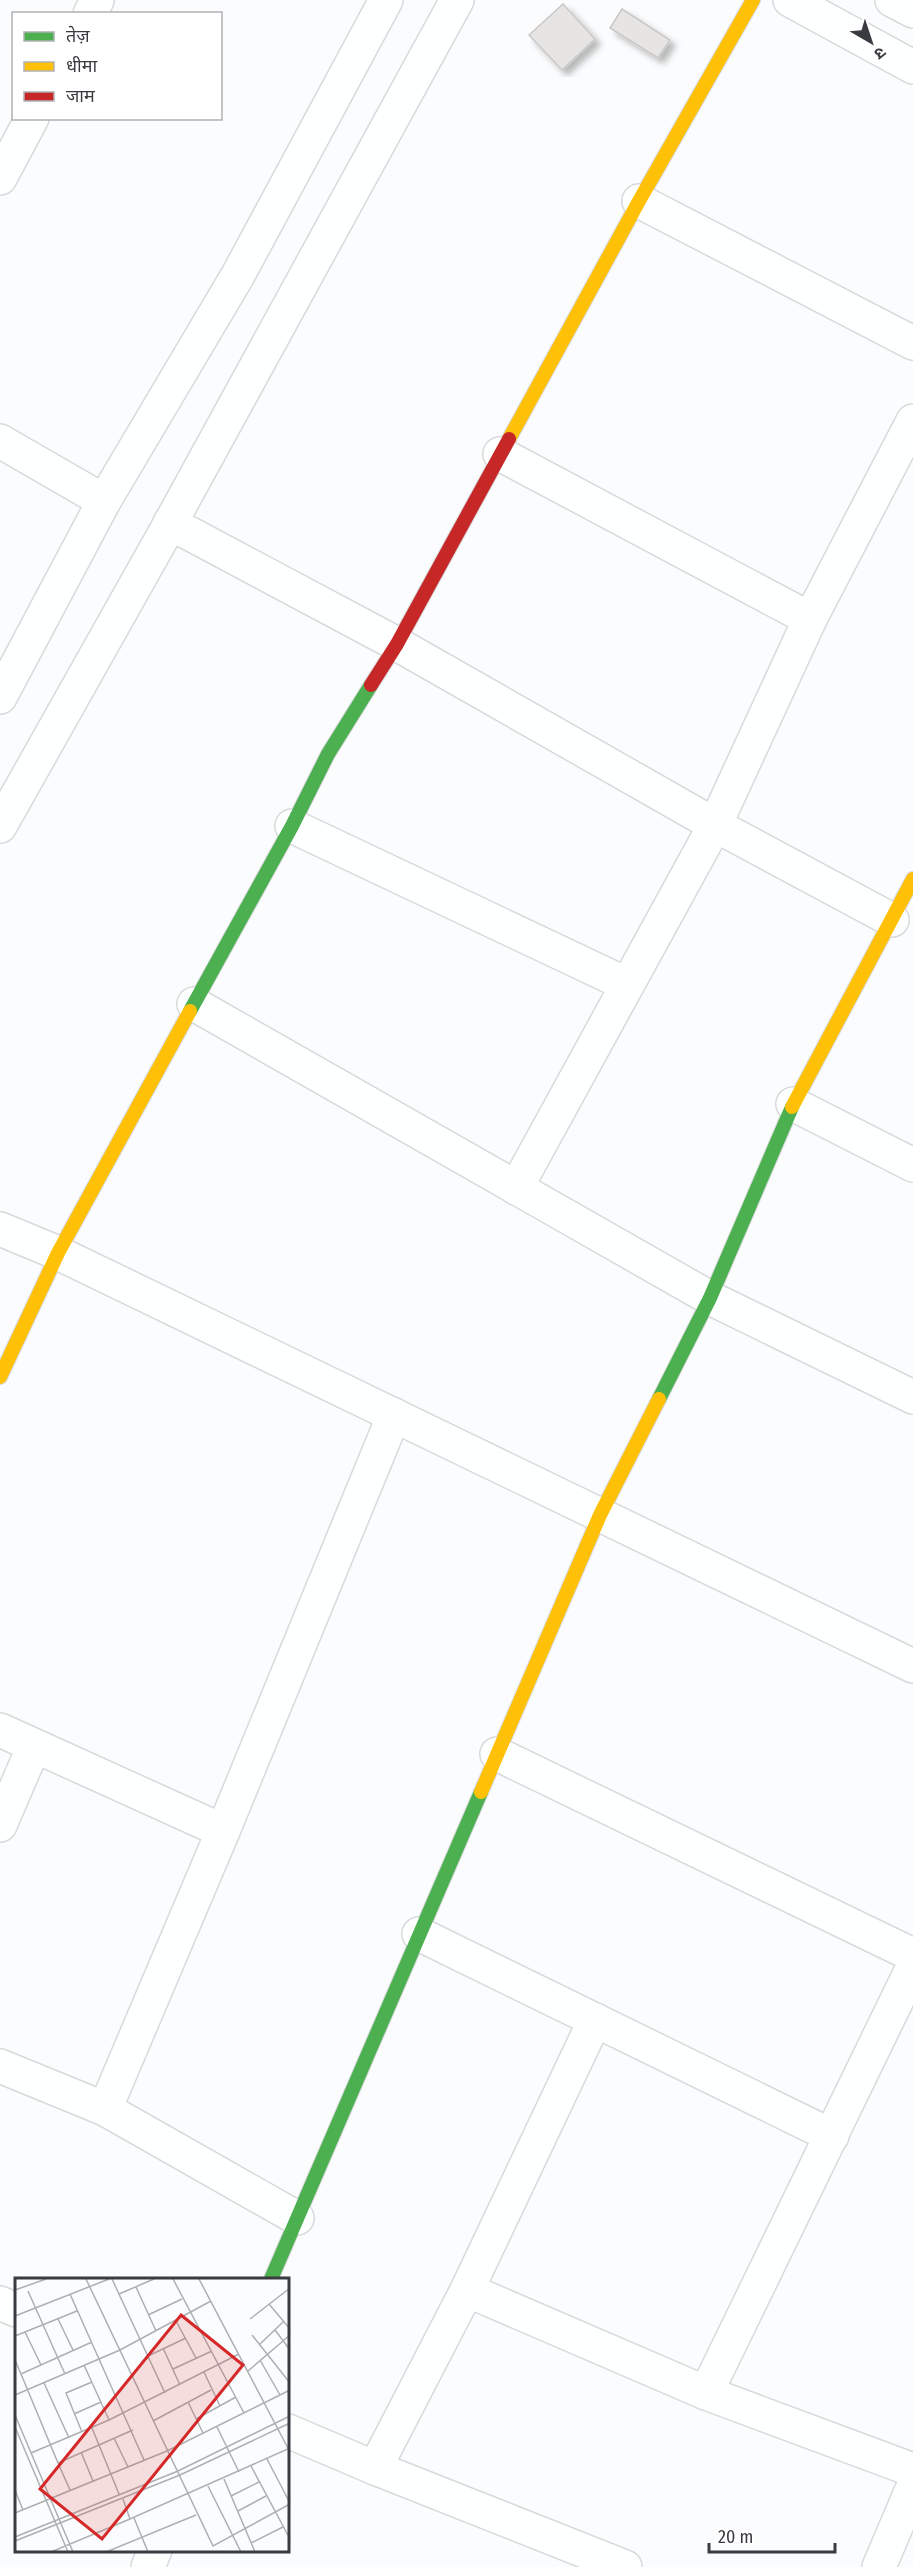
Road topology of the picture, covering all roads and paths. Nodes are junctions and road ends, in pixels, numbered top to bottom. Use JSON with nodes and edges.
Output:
{"nodes":[{"id":1,"x":386,"y":0,"type":"edge"},
{"id":2,"x":457,"y":0,"type":"edge"},
{"id":3,"x":753,"y":0,"type":"edge"},
{"id":4,"x":790,"y":0,"type":"edge"},
{"id":5,"x":892,"y":0,"type":"edge"},
{"id":6,"x":913,"y":11,"type":"edge"},
{"id":7,"x":913,"y":67,"type":"edge"},
{"id":8,"x":31,"y":120,"type":"edge"},
{"id":9,"x":0,"y":178,"type":"edge"},
{"id":10,"x":639,"y":201,"type":"junction"},
{"id":11,"x":913,"y":343,"type":"edge"},
{"id":12,"x":913,"y":421,"type":"edge"},
{"id":13,"x":0,"y":441,"type":"edge"},
{"id":14,"x":500,"y":454,"type":"junction"},
{"id":15,"x":104,"y":501,"type":"junction"},
{"id":16,"x":170,"y":523,"type":"junction"},
{"id":17,"x":810,"y":619,"type":"junction"},
{"id":18,"x":396,"y":644,"type":"junction"},
{"id":19,"x":0,"y":698,"type":"edge"},
{"id":20,"x":716,"y":825,"type":"junction"},
{"id":21,"x":0,"y":826,"type":"edge"},
{"id":22,"x":292,"y":826,"type":"junction"},
{"id":23,"x":913,"y":879,"type":"edge"},
{"id":24,"x":892,"y":920,"type":"junction"},
{"id":25,"x":626,"y":984,"type":"junction"},
{"id":26,"x":194,"y":1004,"type":"junction"},
{"id":27,"x":793,"y":1104,"type":"junction"},
{"id":28,"x":913,"y":1165,"type":"edge"},
{"id":29,"x":516,"y":1188,"type":"junction"},
{"id":30,"x":0,"y":1228,"type":"edge"},
{"id":31,"x":58,"y":1253,"type":"junction"},
{"id":32,"x":710,"y":1298,"type":"junction"},
{"id":33,"x":0,"y":1377,"type":"edge"},
{"id":34,"x":913,"y":1397,"type":"edge"},
{"id":35,"x":394,"y":1415,"type":"junction"},
{"id":36,"x":600,"y":1515,"type":"junction"},
{"id":37,"x":913,"y":1666,"type":"edge"},
{"id":38,"x":0,"y":1730,"type":"edge"},
{"id":39,"x":34,"y":1746,"type":"junction"},
{"id":40,"x":497,"y":1754,"type":"junction"},
{"id":41,"x":0,"y":1825,"type":"edge"},
{"id":42,"x":223,"y":1831,"type":"junction"},
{"id":43,"x":419,"y":1934,"type":"junction"},
{"id":44,"x":913,"y":1955,"type":"edge"},
{"id":45,"x":913,"y":1967,"type":"edge"},
{"id":46,"x":595,"y":2020,"type":"junction"},
{"id":47,"x":0,"y":2066,"type":"edge"},
{"id":48,"x":105,"y":2109,"type":"junction"},
{"id":49,"x":832,"y":2136,"type":"junction"},
{"id":50,"x":297,"y":2218,"type":"junction"},
{"id":51,"x":271,"y":2278,"type":"edge"},
{"id":52,"x":467,"y":2290,"type":"junction"},
{"id":53,"x":0,"y":2303,"type":"edge"},
{"id":54,"x":15,"y":2310,"type":"edge"},
{"id":55,"x":706,"y":2393,"type":"junction"},
{"id":56,"x":290,"y":2432,"type":"edge"},
{"id":57,"x":375,"y":2468,"type":"junction"},
{"id":58,"x":913,"y":2470,"type":"edge"},
{"id":59,"x":913,"y":2487,"type":"edge"},
{"id":60,"x":154,"y":2552,"type":"edge"},
{"id":61,"x":148,"y":2567,"type":"edge"},
{"id":62,"x":625,"y":2567,"type":"edge"},
{"id":63,"x":879,"y":2567,"type":"edge"}],
"edges":[{"from":1,"to":15,"type":"street"},
{"from":2,"to":16,"type":"street"},
{"from":3,"to":10,"type":"street"},
{"from":4,"to":7,"type":"street"},
{"from":5,"to":6,"type":"street"},
{"from":8,"to":9,"type":"street"},
{"from":10,"to":11,"type":"street"},
{"from":10,"to":14,"type":"street"},
{"from":12,"to":17,"type":"street"},
{"from":13,"to":15,"type":"street"},
{"from":14,"to":17,"type":"street"},
{"from":14,"to":18,"type":"street"},
{"from":15,"to":19,"type":"street"},
{"from":16,"to":18,"type":"street"},
{"from":16,"to":21,"type":"street"},
{"from":17,"to":20,"type":"street"},
{"from":18,"to":20,"type":"street"},
{"from":18,"to":22,"type":"street"},
{"from":20,"to":24,"type":"street"},
{"from":20,"to":25,"type":"street"},
{"from":22,"to":25,"type":"street"},
{"from":22,"to":26,"type":"street"},
{"from":23,"to":24,"type":"street"},
{"from":24,"to":27,"type":"street"},
{"from":25,"to":29,"type":"street"},
{"from":26,"to":29,"type":"street"},
{"from":26,"to":31,"type":"street"},
{"from":27,"to":28,"type":"street"},
{"from":27,"to":32,"type":"street"},
{"from":29,"to":32,"type":"street"},
{"from":30,"to":31,"type":"street"},
{"from":31,"to":33,"type":"street"},
{"from":31,"to":35,"type":"street"},
{"from":32,"to":34,"type":"street"},
{"from":32,"to":36,"type":"street"},
{"from":35,"to":36,"type":"street"},
{"from":35,"to":42,"type":"street"},
{"from":36,"to":37,"type":"street"},
{"from":36,"to":40,"type":"street"},
{"from":38,"to":39,"type":"street"},
{"from":39,"to":41,"type":"street"},
{"from":39,"to":42,"type":"street"},
{"from":40,"to":43,"type":"street"},
{"from":40,"to":44,"type":"street"},
{"from":42,"to":48,"type":"street"},
{"from":43,"to":46,"type":"street"},
{"from":43,"to":50,"type":"street"},
{"from":45,"to":49,"type":"street"},
{"from":46,"to":49,"type":"street"},
{"from":46,"to":52,"type":"street"},
{"from":47,"to":48,"type":"street"},
{"from":48,"to":50,"type":"street"},
{"from":49,"to":55,"type":"street"},
{"from":50,"to":51,"type":"street"},
{"from":52,"to":55,"type":"street"},
{"from":52,"to":57,"type":"street"},
{"from":53,"to":54,"type":"street"},
{"from":55,"to":58,"type":"street"},
{"from":56,"to":57,"type":"street"},
{"from":57,"to":62,"type":"street"},
{"from":59,"to":63,"type":"street"},
{"from":60,"to":61,"type":"street"}]}
